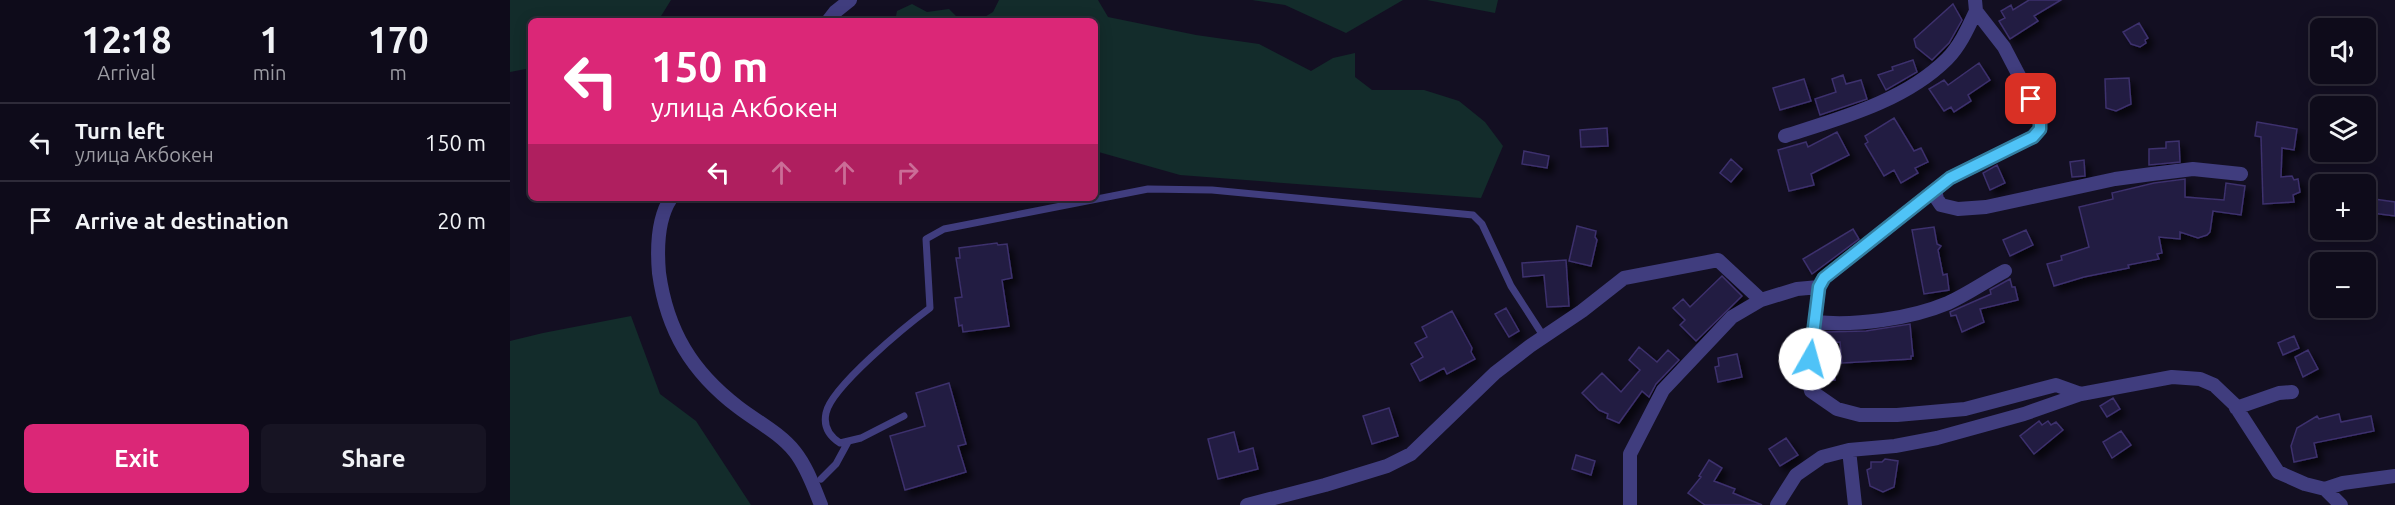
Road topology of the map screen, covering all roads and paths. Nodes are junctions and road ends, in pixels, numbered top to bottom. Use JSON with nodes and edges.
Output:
{"nodes":[{"id":1,"x":850,"y":0,"type":"edge"},
{"id":2,"x":1975,"y":6,"type":"edge"},
{"id":3,"x":830,"y":18,"type":"edge"},
{"id":4,"x":1785,"y":136,"type":"dead end"},
{"id":5,"x":2241,"y":174,"type":"dead end"},
{"id":6,"x":1935,"y":190,"type":"junction"},
{"id":7,"x":1098,"y":199,"type":"edge"},
{"id":8,"x":670,"y":201,"type":"edge"},
{"id":9,"x":1087,"y":201,"type":"edge"},
{"id":10,"x":2006,"y":271,"type":"dead end"},
{"id":11,"x":1819,"y":287,"type":"junction"},
{"id":12,"x":1761,"y":300,"type":"junction"},
{"id":13,"x":1815,"y":322,"type":"junction"},
{"id":14,"x":1544,"y":336,"type":"junction"},
{"id":15,"x":2292,"y":392,"type":"dead end"},
{"id":16,"x":2081,"y":394,"type":"junction"},
{"id":17,"x":2236,"y":408,"type":"junction"},
{"id":18,"x":904,"y":416,"type":"dead end"},
{"id":19,"x":848,"y":442,"type":"junction"},
{"id":20,"x":1849,"y":450,"type":"junction"},
{"id":21,"x":2395,"y":476,"type":"edge"},
{"id":22,"x":817,"y":481,"type":"junction"},
{"id":23,"x":2325,"y":489,"type":"junction"},
{"id":24,"x":821,"y":505,"type":"edge"},
{"id":25,"x":1247,"y":505,"type":"edge"},
{"id":26,"x":1630,"y":505,"type":"edge"},
{"id":27,"x":1777,"y":505,"type":"edge"},
{"id":28,"x":1855,"y":505,"type":"edge"},
{"id":29,"x":2341,"y":505,"type":"edge"}],
"edges":[{"from":1,"to":3,"type":"street"},
{"from":2,"to":4,"type":"street"},
{"from":2,"to":6,"type":"street"},
{"from":5,"to":6,"type":"street"},
{"from":6,"to":11,"type":"street"},
{"from":7,"to":14,"type":"lane"},
{"from":8,"to":22,"type":"street"},
{"from":9,"to":19,"type":"lane"},
{"from":10,"to":13,"type":"street"},
{"from":11,"to":12,"type":"street"},
{"from":11,"to":13,"type":"street"},
{"from":12,"to":14,"type":"street"},
{"from":12,"to":26,"type":"street"},
{"from":13,"to":16,"type":"street"},
{"from":14,"to":25,"type":"street"},
{"from":15,"to":17,"type":"street"},
{"from":16,"to":17,"type":"street"},
{"from":16,"to":20,"type":"street"},
{"from":17,"to":23,"type":"street"},
{"from":18,"to":19,"type":"lane"},
{"from":19,"to":22,"type":"lane"},
{"from":20,"to":27,"type":"street"},
{"from":20,"to":28,"type":"street"},
{"from":21,"to":23,"type":"street"},
{"from":22,"to":24,"type":"street"},
{"from":23,"to":29,"type":"street"}]}
